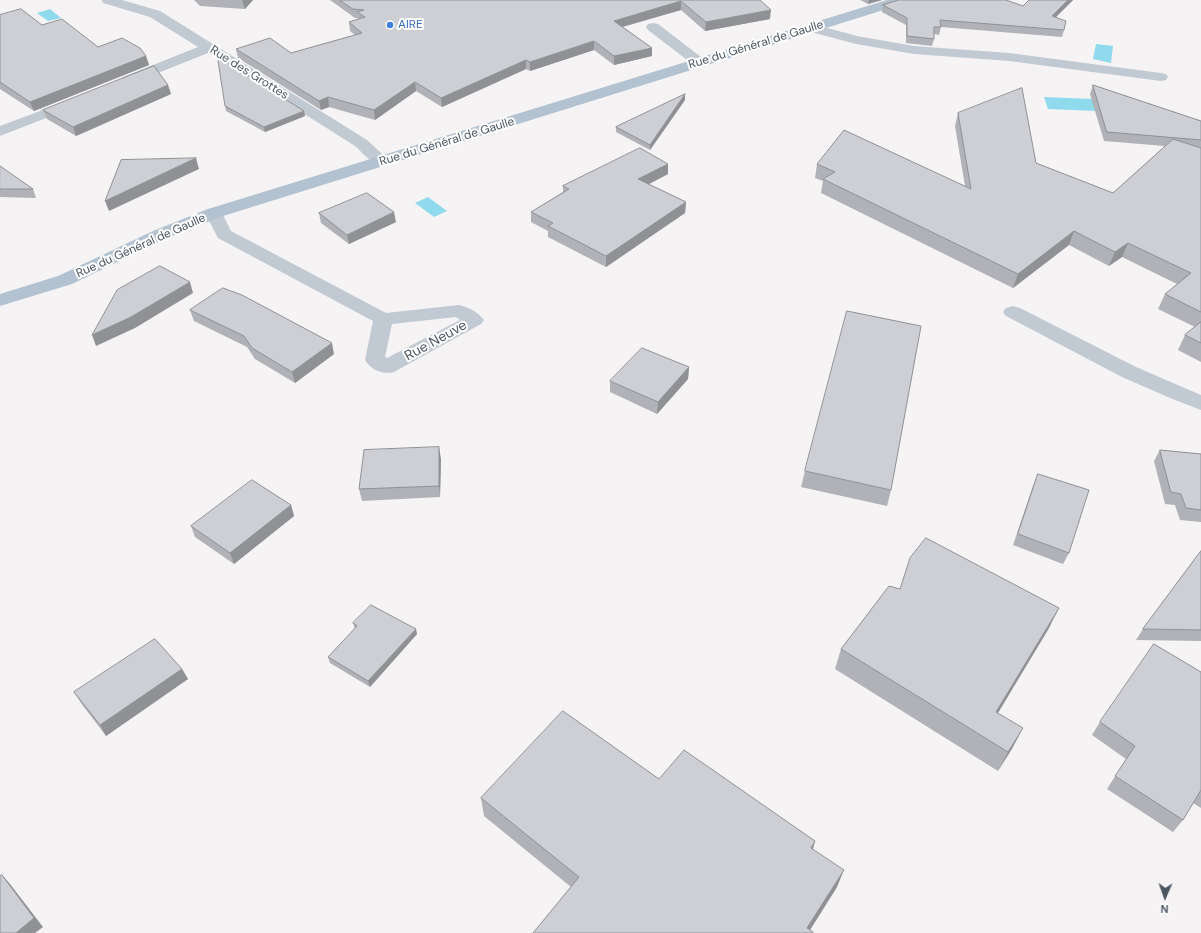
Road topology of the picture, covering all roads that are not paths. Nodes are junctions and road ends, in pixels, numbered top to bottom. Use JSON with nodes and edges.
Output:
{"nodes":[{"id":1,"x":108,"y":0,"type":"edge"},
{"id":2,"x":901,"y":0,"type":"edge"},
{"id":3,"x":653,"y":28,"type":"dead end"},
{"id":4,"x":812,"y":28,"type":"junction"},
{"id":5,"x":209,"y":48,"type":"junction"},
{"id":6,"x":700,"y":63,"type":"junction"},
{"id":7,"x":1161,"y":77,"type":"dead end"},
{"id":8,"x":115,"y":85,"type":"edge"},
{"id":9,"x":86,"y":97,"type":"edge"},
{"id":10,"x":0,"y":131,"type":"edge"},
{"id":11,"x":383,"y":162,"type":"junction"},
{"id":12,"x":214,"y":214,"type":"junction"},
{"id":13,"x":0,"y":300,"type":"edge"},
{"id":14,"x":1013,"y":312,"type":"dead end"},
{"id":15,"x":383,"y":319,"type":"junction"},
{"id":16,"x":1201,"y":403,"type":"edge"}],
"edges":[{"from":1,"to":5,"type":"street","name":"Rue des Grottes"},
{"from":2,"to":4,"type":"main road","name":"Rue du Général de Gaulle"},
{"from":3,"to":6,"type":"street"},
{"from":4,"to":6,"type":"main road","name":"Rue du Général de Gaulle"},
{"from":4,"to":7,"type":"street"},
{"from":5,"to":8,"type":"street"},
{"from":5,"to":11,"type":"street","name":"Rue des Grottes"},
{"from":6,"to":11,"type":"main road","name":"Rue du Général de Gaulle"},
{"from":9,"to":10,"type":"street"},
{"from":11,"to":12,"type":"main road","name":"Rue du Général de Gaulle"},
{"from":12,"to":13,"type":"main road","name":"Rue du Général de Gaulle"},
{"from":12,"to":15,"type":"street"},
{"from":14,"to":16,"type":"street"},
{"from":15,"to":15,"type":"street","name":"Rue Neuve"}]}
